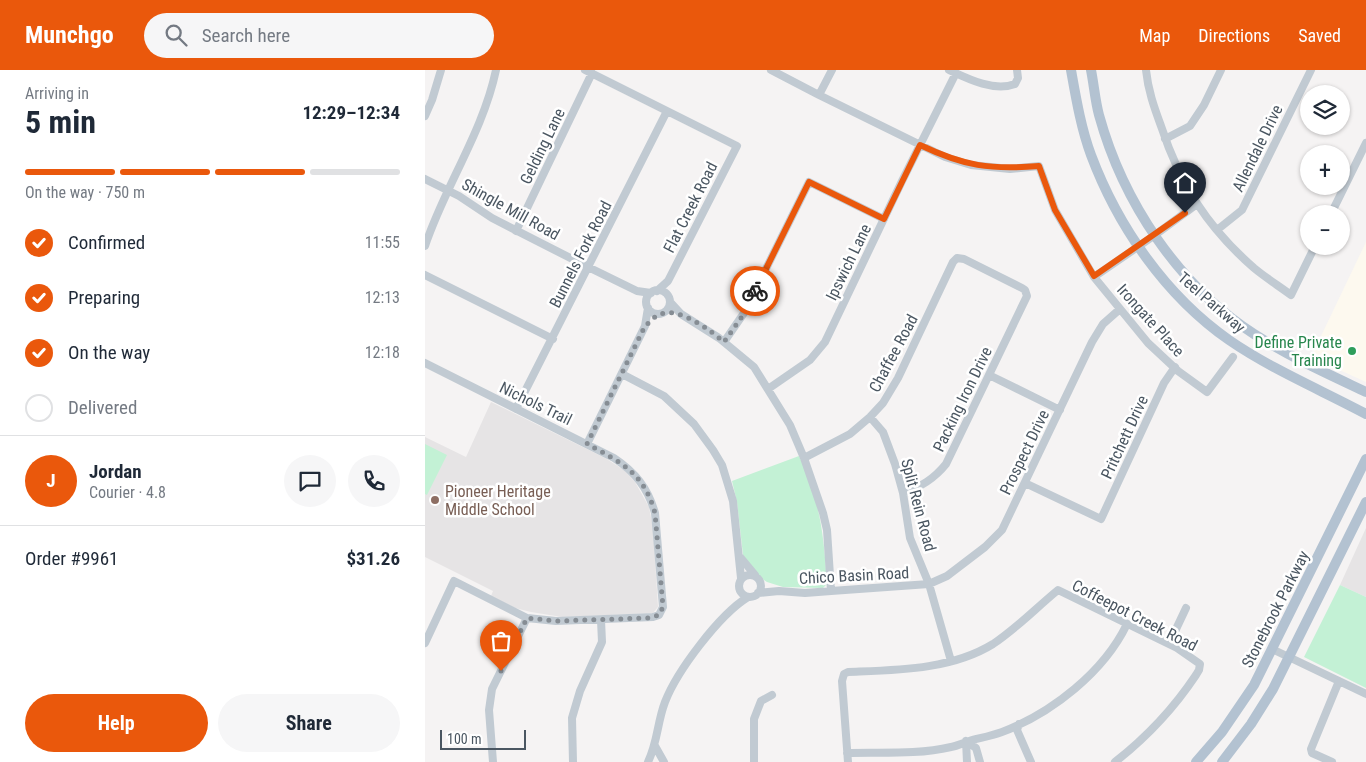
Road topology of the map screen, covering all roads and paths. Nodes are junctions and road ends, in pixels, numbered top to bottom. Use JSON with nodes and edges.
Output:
{"nodes":[{"id":1,"x":441,"y":70,"type":"edge"},
{"id":2,"x":496,"y":70,"type":"edge"},
{"id":3,"x":771,"y":70,"type":"edge"},
{"id":4,"x":832,"y":70,"type":"edge"},
{"id":5,"x":1017,"y":70,"type":"edge"},
{"id":6,"x":1071,"y":70,"type":"edge"},
{"id":7,"x":1091,"y":70,"type":"edge"},
{"id":8,"x":1147,"y":70,"type":"edge"},
{"id":9,"x":1221,"y":70,"type":"edge"},
{"id":10,"x":1311,"y":70,"type":"edge"},
{"id":11,"x":589,"y":72,"type":"edge"},
{"id":12,"x":953,"y":72,"type":"edge"},
{"id":13,"x":819,"y":96,"type":"junction"},
{"id":14,"x":667,"y":110,"type":"junction"},
{"id":15,"x":425,"y":116,"type":"edge"},
{"id":16,"x":1165,"y":139,"type":"junction"},
{"id":17,"x":1366,"y":143,"type":"edge"},
{"id":18,"x":920,"y":145,"type":"junction"},
{"id":19,"x":425,"y":179,"type":"edge"},
{"id":20,"x":447,"y":190,"type":"junction"},
{"id":21,"x":1197,"y":204,"type":"junction"},
{"id":22,"x":1335,"y":205,"type":"edge"},
{"id":23,"x":884,"y":219,"type":"junction"},
{"id":24,"x":1217,"y":230,"type":"junction"},
{"id":25,"x":516,"y":231,"type":"junction"},
{"id":26,"x":1155,"y":235,"type":"junction"},
{"id":27,"x":1139,"y":245,"type":"junction"},
{"id":28,"x":425,"y":246,"type":"edge"},
{"id":29,"x":1311,"y":255,"type":"edge"},
{"id":30,"x":959,"y":258,"type":"joint"},
{"id":31,"x":588,"y":267,"type":"junction"},
{"id":32,"x":425,"y":275,"type":"edge"},
{"id":33,"x":1094,"y":276,"type":"junction"},
{"id":34,"x":668,"y":281,"type":"junction"},
{"id":35,"x":637,"y":291,"type":"junction"},
{"id":36,"x":654,"y":292,"type":"junction"},
{"id":37,"x":670,"y":300,"type":"junction"},
{"id":38,"x":647,"y":305,"type":"junction"},
{"id":39,"x":1119,"y":309,"type":"junction"},
{"id":40,"x":662,"y":313,"type":"junction"},
{"id":41,"x":681,"y":314,"type":"junction"},
{"id":42,"x":645,"y":326,"type":"junction"},
{"id":43,"x":553,"y":339,"type":"junction"},
{"id":44,"x":724,"y":342,"type":"junction"},
{"id":45,"x":1233,"y":357,"type":"dead end"},
{"id":46,"x":425,"y":363,"type":"edge"},
{"id":47,"x":1175,"y":368,"type":"junction"},
{"id":48,"x":622,"y":374,"type":"junction"},
{"id":49,"x":989,"y":375,"type":"junction"},
{"id":50,"x":767,"y":389,"type":"junction"},
{"id":51,"x":1366,"y":392,"type":"edge"},
{"id":52,"x":516,"y":409,"type":"junction"},
{"id":53,"x":1060,"y":410,"type":"junction"},
{"id":54,"x":1366,"y":414,"type":"edge"},
{"id":55,"x":870,"y":417,"type":"junction"},
{"id":56,"x":587,"y":444,"type":"junction"},
{"id":57,"x":804,"y":458,"type":"junction"},
{"id":58,"x":1366,"y":459,"type":"edge"},
{"id":59,"x":1025,"y":483,"type":"junction"},
{"id":60,"x":903,"y":493,"type":"junction"},
{"id":61,"x":1366,"y":502,"type":"edge"},
{"id":62,"x":1320,"y":553,"type":"junction"},
{"id":63,"x":740,"y":557,"type":"junction"},
{"id":64,"x":1337,"y":561,"type":"junction"},
{"id":65,"x":758,"y":577,"type":"junction"},
{"id":66,"x":741,"y":578,"type":"junction"},
{"id":67,"x":929,"y":584,"type":"junction"},
{"id":68,"x":739,"y":588,"type":"junction"},
{"id":69,"x":779,"y":591,"type":"junction"},
{"id":70,"x":831,"y":591,"type":"junction"},
{"id":71,"x":758,"y":593,"type":"junction"},
{"id":72,"x":748,"y":597,"type":"junction"},
{"id":73,"x":1186,"y":608,"type":"dead end"},
{"id":74,"x":730,"y":610,"type":"junction"},
{"id":75,"x":527,"y":618,"type":"junction"},
{"id":76,"x":601,"y":620,"type":"junction"},
{"id":77,"x":1127,"y":624,"type":"junction"},
{"id":78,"x":425,"y":642,"type":"edge"},
{"id":79,"x":1169,"y":644,"type":"junction"},
{"id":80,"x":1272,"y":649,"type":"junction"},
{"id":81,"x":1290,"y":657,"type":"junction"},
{"id":82,"x":951,"y":661,"type":"junction"},
{"id":83,"x":1339,"y":681,"type":"junction"},
{"id":84,"x":1366,"y":694,"type":"edge"},
{"id":85,"x":773,"y":695,"type":"dead end"},
{"id":86,"x":1019,"y":724,"type":"junction"},
{"id":87,"x":966,"y":742,"type":"junction"},
{"id":88,"x":655,"y":746,"type":"junction"},
{"id":89,"x":848,"y":758,"type":"edge"},
{"id":90,"x":493,"y":761,"type":"edge"},
{"id":91,"x":573,"y":762,"type":"edge"},
{"id":92,"x":648,"y":762,"type":"edge"},
{"id":93,"x":664,"y":762,"type":"edge"},
{"id":94,"x":754,"y":762,"type":"edge"},
{"id":95,"x":967,"y":762,"type":"edge"},
{"id":96,"x":980,"y":762,"type":"edge"},
{"id":97,"x":1031,"y":762,"type":"edge"},
{"id":98,"x":1115,"y":762,"type":"edge"},
{"id":99,"x":1196,"y":762,"type":"edge"},
{"id":100,"x":1222,"y":762,"type":"edge"},
{"id":101,"x":1332,"y":762,"type":"edge"}],
"edges":[{"from":1,"to":15,"type":"street"},
{"from":2,"to":20,"type":"street"},
{"from":3,"to":13,"type":"street"},
{"from":4,"to":13,"type":"street"},
{"from":5,"to":12,"type":"street"},
{"from":6,"to":27,"type":"main road","name":"Teel Parkway"},
{"from":7,"to":26,"type":"main road","name":"Teel Parkway"},
{"from":8,"to":16,"type":"street"},
{"from":9,"to":16,"type":"street"},
{"from":10,"to":24,"type":"street","name":"Allendale Drive"},
{"from":11,"to":14,"type":"street"},
{"from":11,"to":25,"type":"street","name":"Gelding Lane"},
{"from":12,"to":18,"type":"street","name":"Ipswich Lane"},
{"from":13,"to":18,"type":"street"},
{"from":14,"to":31,"type":"street","name":"Bunnels Fork Road"},
{"from":14,"to":34,"type":"street","name":"Flat Creek Road"},
{"from":16,"to":21,"type":"street"},
{"from":17,"to":22,"type":"street"},
{"from":18,"to":23,"type":"street","name":"Ipswich Lane"},
{"from":18,"to":33,"type":"street","name":"Irongate Place"},
{"from":19,"to":20,"type":"street","name":"Shingle Mill Road"},
{"from":20,"to":25,"type":"street","name":"Shingle Mill Road"},
{"from":20,"to":28,"type":"street"},
{"from":21,"to":24,"type":"street"},
{"from":21,"to":26,"type":"street"},
{"from":23,"to":44,"type":"street"},
{"from":23,"to":50,"type":"street","name":"Ipswich Lane"},
{"from":24,"to":29,"type":"street"},
{"from":25,"to":31,"type":"street","name":"Shingle Mill Road"},
{"from":26,"to":27,"type":"street"},
{"from":26,"to":51,"type":"main road","name":"Teel Parkway"},
{"from":27,"to":33,"type":"street"},
{"from":27,"to":54,"type":"main road","name":"Teel Parkway"},
{"from":30,"to":49,"type":"street","name":"Packing Iron Drive"},
{"from":30,"to":55,"type":"street","name":"Chaffee Road"},
{"from":31,"to":35,"type":"street","name":"Shingle Mill Road"},
{"from":31,"to":43,"type":"street","name":"Bunnels Fork Road"},
{"from":32,"to":43,"type":"street"},
{"from":33,"to":39,"type":"street","name":"Irongate Place"},
{"from":34,"to":36,"type":"street","name":"Flat Creek Road"},
{"from":34,"to":37,"type":"street"},
{"from":35,"to":36,"type":"street","name":"Shingle Mill Road"},
{"from":35,"to":38,"type":"street","name":"Shingle Mill Road"},
{"from":36,"to":37,"type":"street"},
{"from":36,"to":38,"type":"street"},
{"from":37,"to":40,"type":"street"},
{"from":37,"to":41,"type":"street"},
{"from":38,"to":40,"type":"street"},
{"from":38,"to":42,"type":"street"},
{"from":39,"to":47,"type":"street","name":"Irongate Place"},
{"from":39,"to":53,"type":"street","name":"Prospect Drive"},
{"from":40,"to":41,"type":"street"},
{"from":40,"to":42,"type":"street"},
{"from":41,"to":44,"type":"street"},
{"from":42,"to":48,"type":"street"},
{"from":43,"to":52,"type":"street","name":"Bunnels Fork Road"},
{"from":44,"to":50,"type":"street"},
{"from":45,"to":47,"type":"street","name":"Irongate Place"},
{"from":46,"to":52,"type":"street","name":"Nichols Trail"},
{"from":47,"to":59,"type":"street","name":"Pritchett Drive"},
{"from":48,"to":56,"type":"street"},
{"from":48,"to":63,"type":"street"},
{"from":49,"to":53,"type":"street"},
{"from":49,"to":60,"type":"street","name":"Packing Iron Drive"},
{"from":50,"to":57,"type":"street"},
{"from":52,"to":56,"type":"street","name":"Nichols Trail"},
{"from":53,"to":59,"type":"street","name":"Prospect Drive"},
{"from":55,"to":57,"type":"street","name":"Chaffee Road"},
{"from":55,"to":60,"type":"street","name":"Split Rein Road"},
{"from":56,"to":76,"type":"street","name":"Nichols Trail"},
{"from":57,"to":70,"type":"street"},
{"from":58,"to":62,"type":"main road","name":"Stonebrook Parkway"},
{"from":59,"to":67,"type":"street","name":"Prospect Drive"},
{"from":60,"to":67,"type":"street","name":"Split Rein Road"},
{"from":61,"to":64,"type":"main road","name":"Stonebrook Parkway"},
{"from":62,"to":64,"type":"main road"},
{"from":62,"to":80,"type":"main road","name":"Stonebrook Parkway"},
{"from":63,"to":65,"type":"street"},
{"from":63,"to":66,"type":"street"},
{"from":64,"to":81,"type":"main road","name":"Stonebrook Parkway"},
{"from":65,"to":66,"type":"street"},
{"from":65,"to":69,"type":"street","name":"Chico Basin Road"},
{"from":65,"to":71,"type":"street"},
{"from":66,"to":68,"type":"street"},
{"from":67,"to":70,"type":"street","name":"Chico Basin Road"},
{"from":67,"to":82,"type":"street","name":"Split Rein Road"},
{"from":68,"to":72,"type":"street"},
{"from":68,"to":74,"type":"street"},
{"from":69,"to":70,"type":"street","name":"Chico Basin Road"},
{"from":69,"to":71,"type":"street","name":"Chico Basin Road"},
{"from":71,"to":72,"type":"street"},
{"from":72,"to":74,"type":"street"},
{"from":73,"to":79,"type":"street"},
{"from":74,"to":88,"type":"street"},
{"from":75,"to":76,"type":"street"},
{"from":75,"to":78,"type":"street"},
{"from":75,"to":90,"type":"street"},
{"from":76,"to":91,"type":"street"},
{"from":77,"to":79,"type":"street","name":"Coffeepot Creek Road"},
{"from":77,"to":82,"type":"street","name":"Coffeepot Creek Road"},
{"from":77,"to":86,"type":"street"},
{"from":79,"to":98,"type":"street","name":"Coffeepot Creek Road"},
{"from":80,"to":81,"type":"street"},
{"from":80,"to":99,"type":"main road","name":"Stonebrook Parkway"},
{"from":81,"to":83,"type":"street"},
{"from":81,"to":100,"type":"main road","name":"Stonebrook Parkway"},
{"from":82,"to":89,"type":"street"},
{"from":83,"to":84,"type":"street"},
{"from":83,"to":101,"type":"street"},
{"from":85,"to":94,"type":"street"},
{"from":86,"to":87,"type":"street"},
{"from":86,"to":97,"type":"street"},
{"from":87,"to":89,"type":"street"},
{"from":87,"to":95,"type":"street"},
{"from":87,"to":96,"type":"street"},
{"from":88,"to":92,"type":"street"},
{"from":88,"to":93,"type":"street"},
{"from":92,"to":93,"type":"street"}]}
